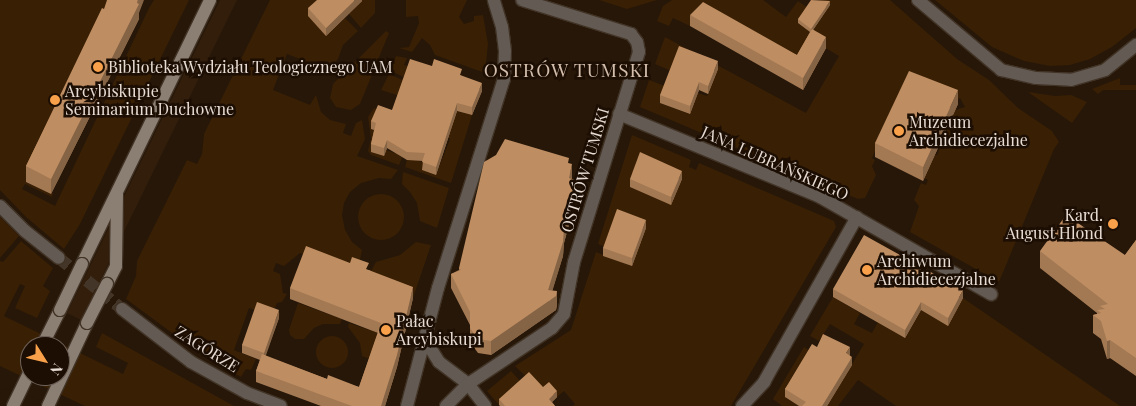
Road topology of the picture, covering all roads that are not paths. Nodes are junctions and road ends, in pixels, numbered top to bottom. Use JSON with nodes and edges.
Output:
{"nodes":[{"id":1,"x":210,"y":0,"type":"edge"},
{"id":2,"x":494,"y":0,"type":"edge"},
{"id":3,"x":522,"y":0,"type":"edge"},
{"id":4,"x":918,"y":0,"type":"edge"},
{"id":5,"x":1136,"y":45,"type":"edge"},
{"id":6,"x":619,"y":114,"type":"junction"},
{"id":7,"x":117,"y":191,"type":"junction"},
{"id":8,"x":0,"y":206,"type":"edge"},
{"id":9,"x":857,"y":218,"type":"junction"},
{"id":10,"x":59,"y":258,"type":"tunnel mouth"},
{"id":11,"x":991,"y":294,"type":"dead end"},
{"id":12,"x":122,"y":309,"type":"tunnel mouth"},
{"id":13,"x":47,"y":336,"type":"edge"},
{"id":14,"x":424,"y":338,"type":"junction"},
{"id":15,"x":468,"y":384,"type":"junction"},
{"id":16,"x":23,"y":386,"type":"edge"},
{"id":17,"x":13,"y":406,"type":"edge"},
{"id":18,"x":48,"y":406,"type":"edge"},
{"id":19,"x":281,"y":406,"type":"edge"},
{"id":20,"x":407,"y":406,"type":"edge"},
{"id":21,"x":446,"y":406,"type":"edge"},
{"id":22,"x":485,"y":406,"type":"edge"},
{"id":23,"x":742,"y":406,"type":"edge"}],
"edges":[{"from":1,"to":7,"type":"street"},
{"from":2,"to":14,"type":"street"},
{"from":3,"to":6,"type":"street","name":"OSTRÓW TUMSKI"},
{"from":4,"to":5,"type":"street"},
{"from":6,"to":9,"type":"street","name":"JANA LUBRAŃSKIEGO"},
{"from":6,"to":15,"type":"street","name":"OSTRÓW TUMSKI"},
{"from":7,"to":13,"type":"street","bridge":true},
{"from":7,"to":18,"type":"street","bridge":true},
{"from":8,"to":10,"type":"street"},
{"from":9,"to":11,"type":"street","name":"JANA LUBRAŃSKIEGO"},
{"from":9,"to":23,"type":"street"},
{"from":12,"to":19,"type":"street","name":"ZAGÓRZE"},
{"from":14,"to":15,"type":"street"},
{"from":14,"to":20,"type":"street"},
{"from":15,"to":21,"type":"street","name":"OSTRÓW TUMSKI"},
{"from":15,"to":22,"type":"street"},
{"from":16,"to":17,"type":"street"}]}
